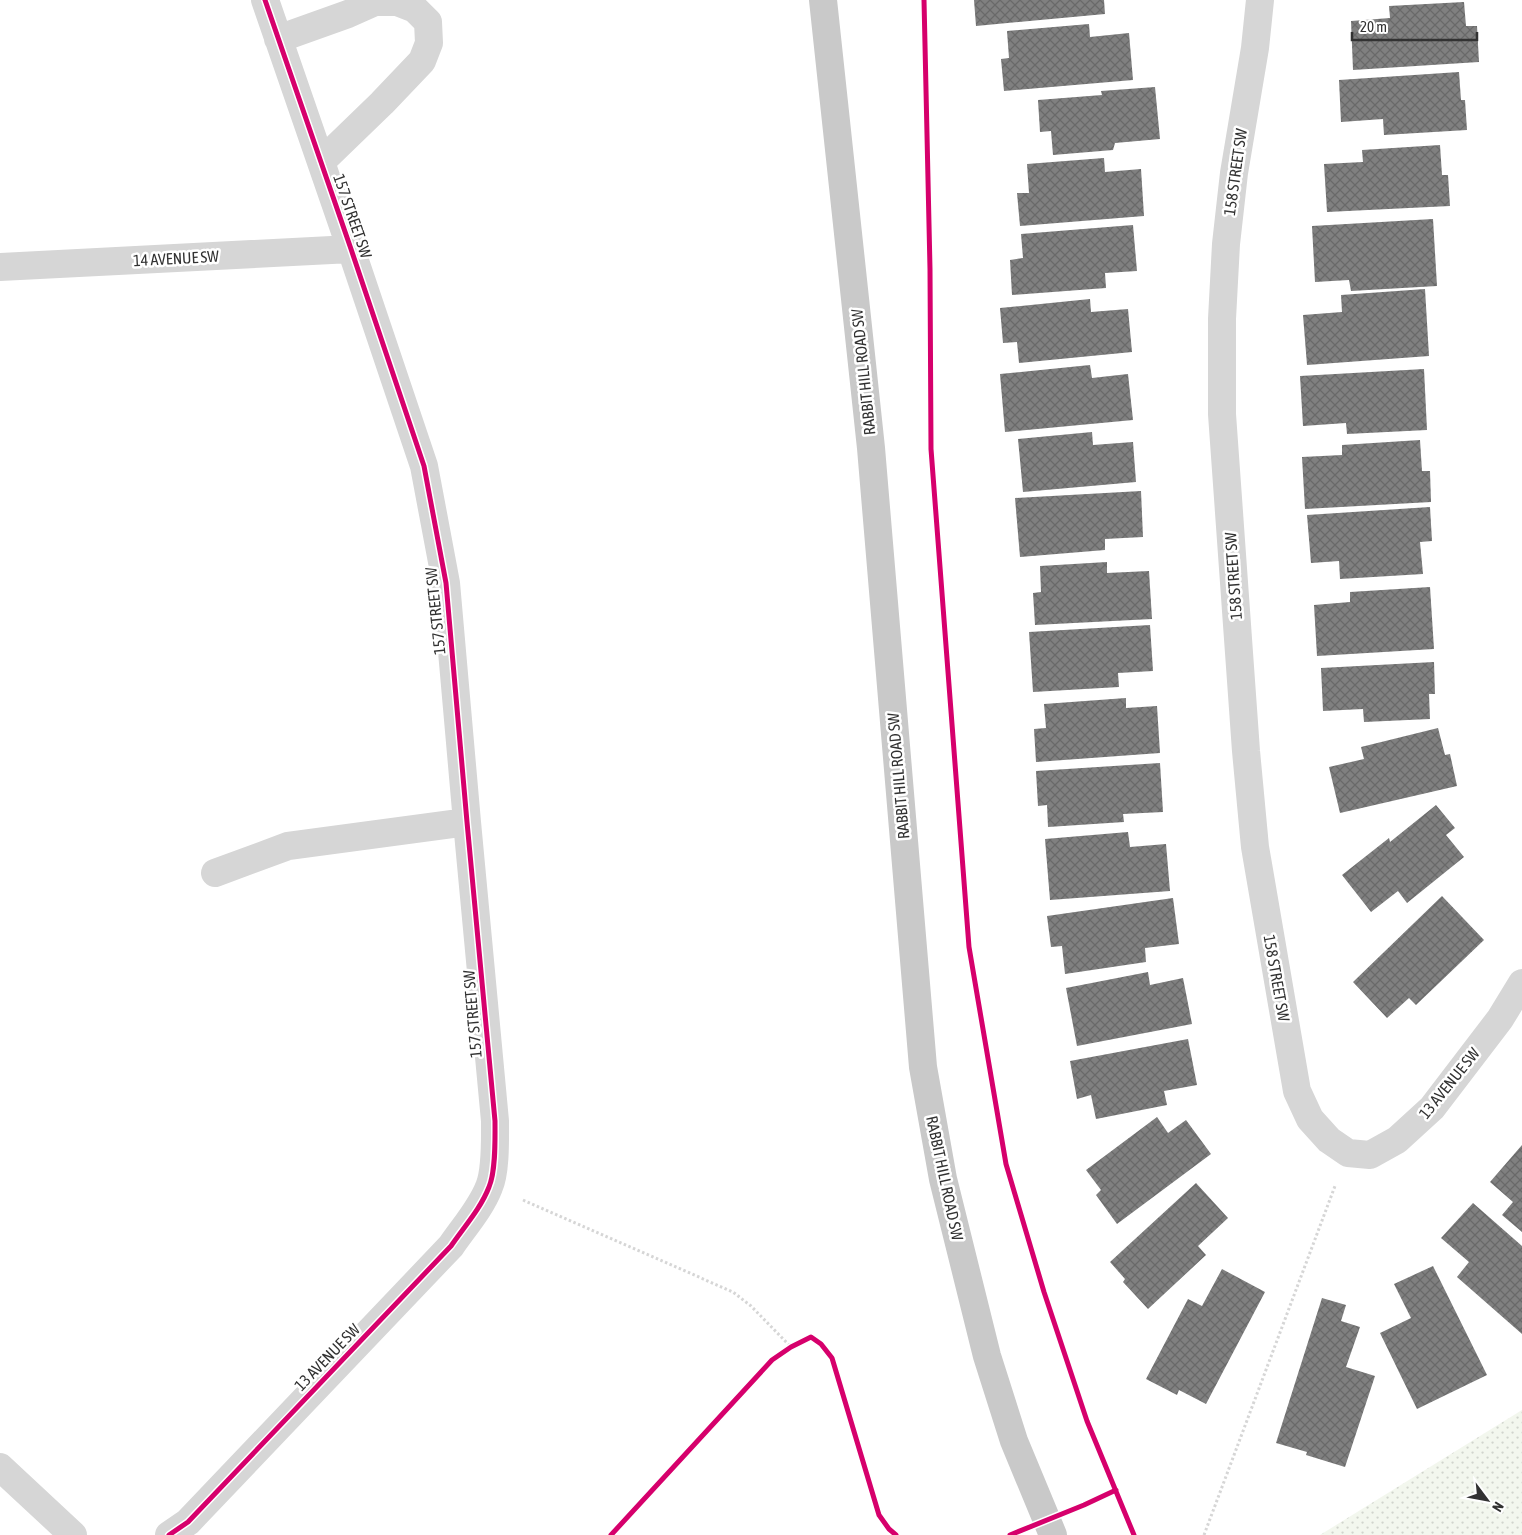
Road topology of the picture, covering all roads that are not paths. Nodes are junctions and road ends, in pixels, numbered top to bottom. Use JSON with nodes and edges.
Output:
{"nodes":[{"id":1,"x":265,"y":0,"type":"edge"},
{"id":2,"x":823,"y":0,"type":"edge"},
{"id":3,"x":1260,"y":0,"type":"edge"},
{"id":4,"x":278,"y":39,"type":"junction"},
{"id":5,"x":321,"y":162,"type":"junction"},
{"id":6,"x":351,"y":248,"type":"junction"},
{"id":7,"x":0,"y":267,"type":"edge"},
{"id":8,"x":467,"y":822,"type":"junction"},
{"id":9,"x":215,"y":873,"type":"dead end"},
{"id":10,"x":1522,"y":983,"type":"edge"},
{"id":11,"x":1338,"y":1147,"type":"joint"},
{"id":12,"x":490,"y":1186,"type":"joint"},
{"id":13,"x":0,"y":1467,"type":"edge"},
{"id":14,"x":73,"y":1535,"type":"edge"},
{"id":15,"x":169,"y":1535,"type":"edge"},
{"id":16,"x":1053,"y":1535,"type":"edge"}],
"edges":[{"from":1,"to":4,"type":"street","name":"157 STREET SW"},
{"from":2,"to":16,"type":"main road","name":"RABBIT HILL ROAD SW"},
{"from":3,"to":11,"type":"street","name":"158 STREET SW"},
{"from":4,"to":5,"type":"street","name":"157 STREET SW"},
{"from":4,"to":5,"type":"street","name":"157 STREET SW"},
{"from":5,"to":6,"type":"street","name":"157 STREET SW"},
{"from":6,"to":7,"type":"street","name":"14 AVENUE SW"},
{"from":6,"to":8,"type":"street","name":"157 STREET SW"},
{"from":8,"to":9,"type":"street"},
{"from":8,"to":12,"type":"street","name":"157 STREET SW"},
{"from":10,"to":11,"type":"street","name":"13 AVENUE SW"},
{"from":12,"to":15,"type":"street","name":"13 AVENUE SW"},
{"from":13,"to":14,"type":"street"}]}
